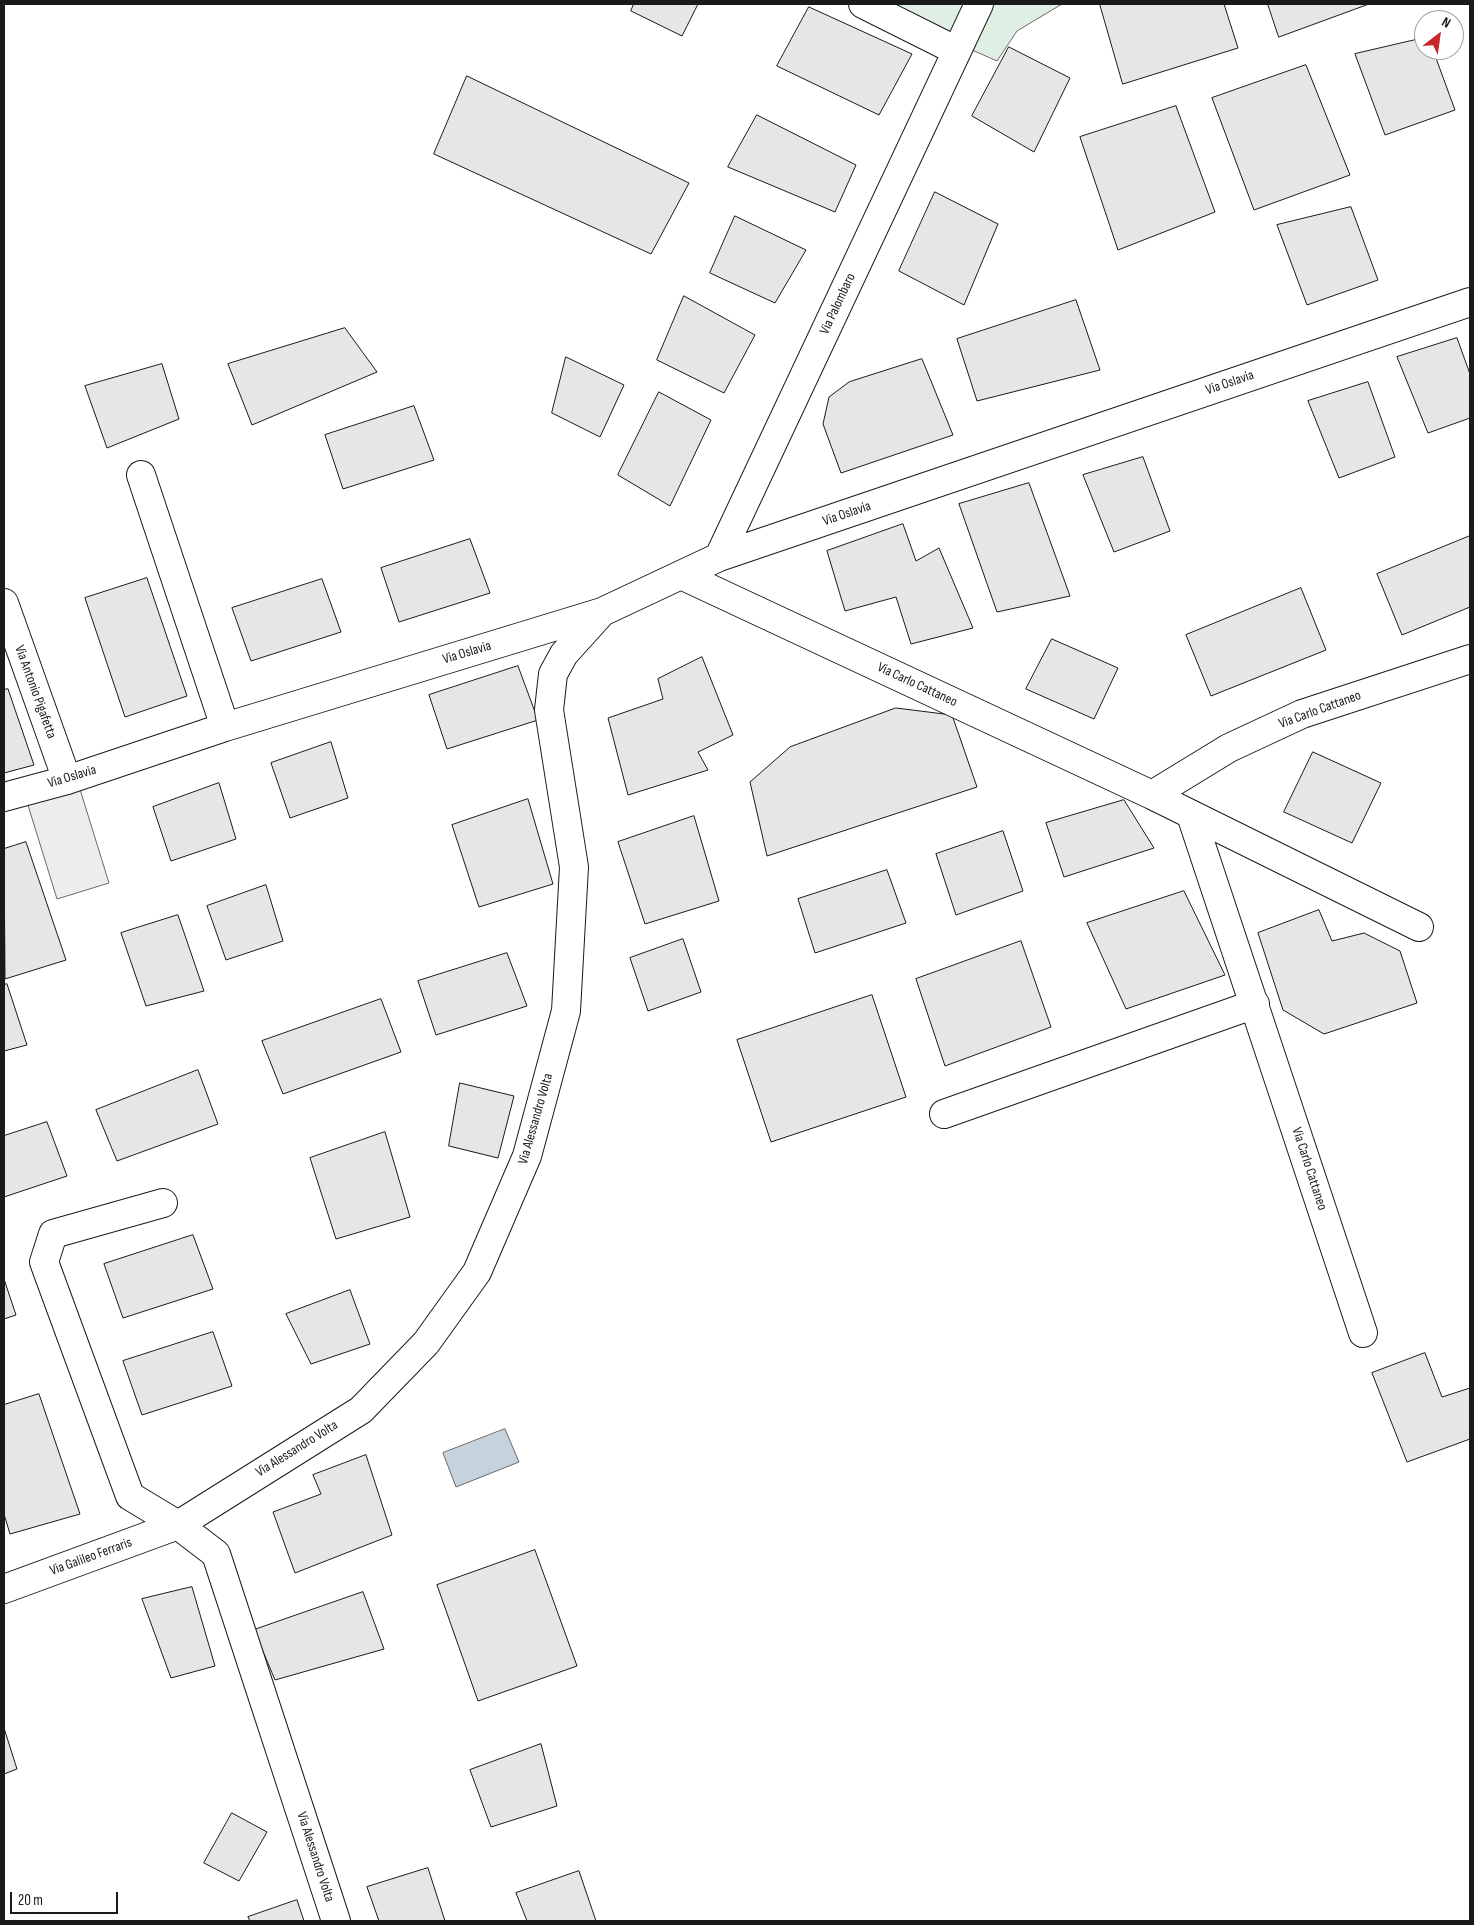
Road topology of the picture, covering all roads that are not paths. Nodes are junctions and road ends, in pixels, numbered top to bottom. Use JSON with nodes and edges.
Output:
{"nodes":[{"id":1,"x":863,"y":4,"type":"edge"},
{"id":2,"x":979,"y":4,"type":"edge"},
{"id":3,"x":957,"y":50,"type":"junction"},
{"id":4,"x":1470,"y":302,"type":"edge"},
{"id":5,"x":141,"y":475,"type":"dead end"},
{"id":6,"x":719,"y":557,"type":"junction"},
{"id":7,"x":681,"y":575,"type":"junction"},
{"id":8,"x":4,"y":604,"type":"edge"},
{"id":9,"x":602,"y":612,"type":"junction"},
{"id":10,"x":1470,"y":658,"type":"edge"},
{"id":11,"x":225,"y":727,"type":"junction"},
{"id":12,"x":67,"y":780,"type":"junction"},
{"id":13,"x":1152,"y":795,"type":"junction"},
{"id":14,"x":4,"y":797,"type":"edge"},
{"id":15,"x":1191,"y":815,"type":"junction"},
{"id":16,"x":1420,"y":927,"type":"dead end"},
{"id":17,"x":1255,"y":1004,"type":"junction"},
{"id":18,"x":944,"y":1114,"type":"dead end"},
{"id":19,"x":163,"y":1203,"type":"dead end"},
{"id":20,"x":1363,"y":1334,"type":"dead end"},
{"id":21,"x":178,"y":1524,"type":"junction"},
{"id":22,"x":4,"y":1589,"type":"edge"},
{"id":23,"x":336,"y":1921,"type":"edge"}],
"edges":[{"from":1,"to":3,"type":"street"},
{"from":2,"to":3,"type":"street","name":"Via Palombaro"},
{"from":3,"to":6,"type":"street","name":"Via Palombaro"},
{"from":4,"to":6,"type":"street","name":"Via Oslavia"},
{"from":5,"to":11,"type":"street"},
{"from":6,"to":7,"type":"street","name":"Via Oslavia"},
{"from":7,"to":9,"type":"street","name":"Via Oslavia"},
{"from":7,"to":13,"type":"street","name":"Via Carlo Cattaneo"},
{"from":8,"to":12,"type":"street","name":"Via Antonio Pigafetta"},
{"from":9,"to":11,"type":"street","name":"Via Oslavia"},
{"from":9,"to":21,"type":"street","name":"Via Alessandro Volta"},
{"from":10,"to":13,"type":"street","name":"Via Carlo Cattaneo"},
{"from":11,"to":12,"type":"street","name":"Via Oslavia"},
{"from":12,"to":14,"type":"street","name":"Via Oslavia"},
{"from":13,"to":15,"type":"street","name":"Via Carlo Cattaneo"},
{"from":15,"to":16,"type":"street","name":"Via Carlo Cattaneo"},
{"from":15,"to":17,"type":"street","name":"Via Carlo Cattaneo"},
{"from":17,"to":18,"type":"street"},
{"from":17,"to":20,"type":"street","name":"Via Carlo Cattaneo"},
{"from":19,"to":21,"type":"street","name":"Via Alessandro Volta"},
{"from":21,"to":22,"type":"street","name":"Via Galileo Ferraris"},
{"from":21,"to":23,"type":"street","name":"Via Alessandro Volta"}]}
